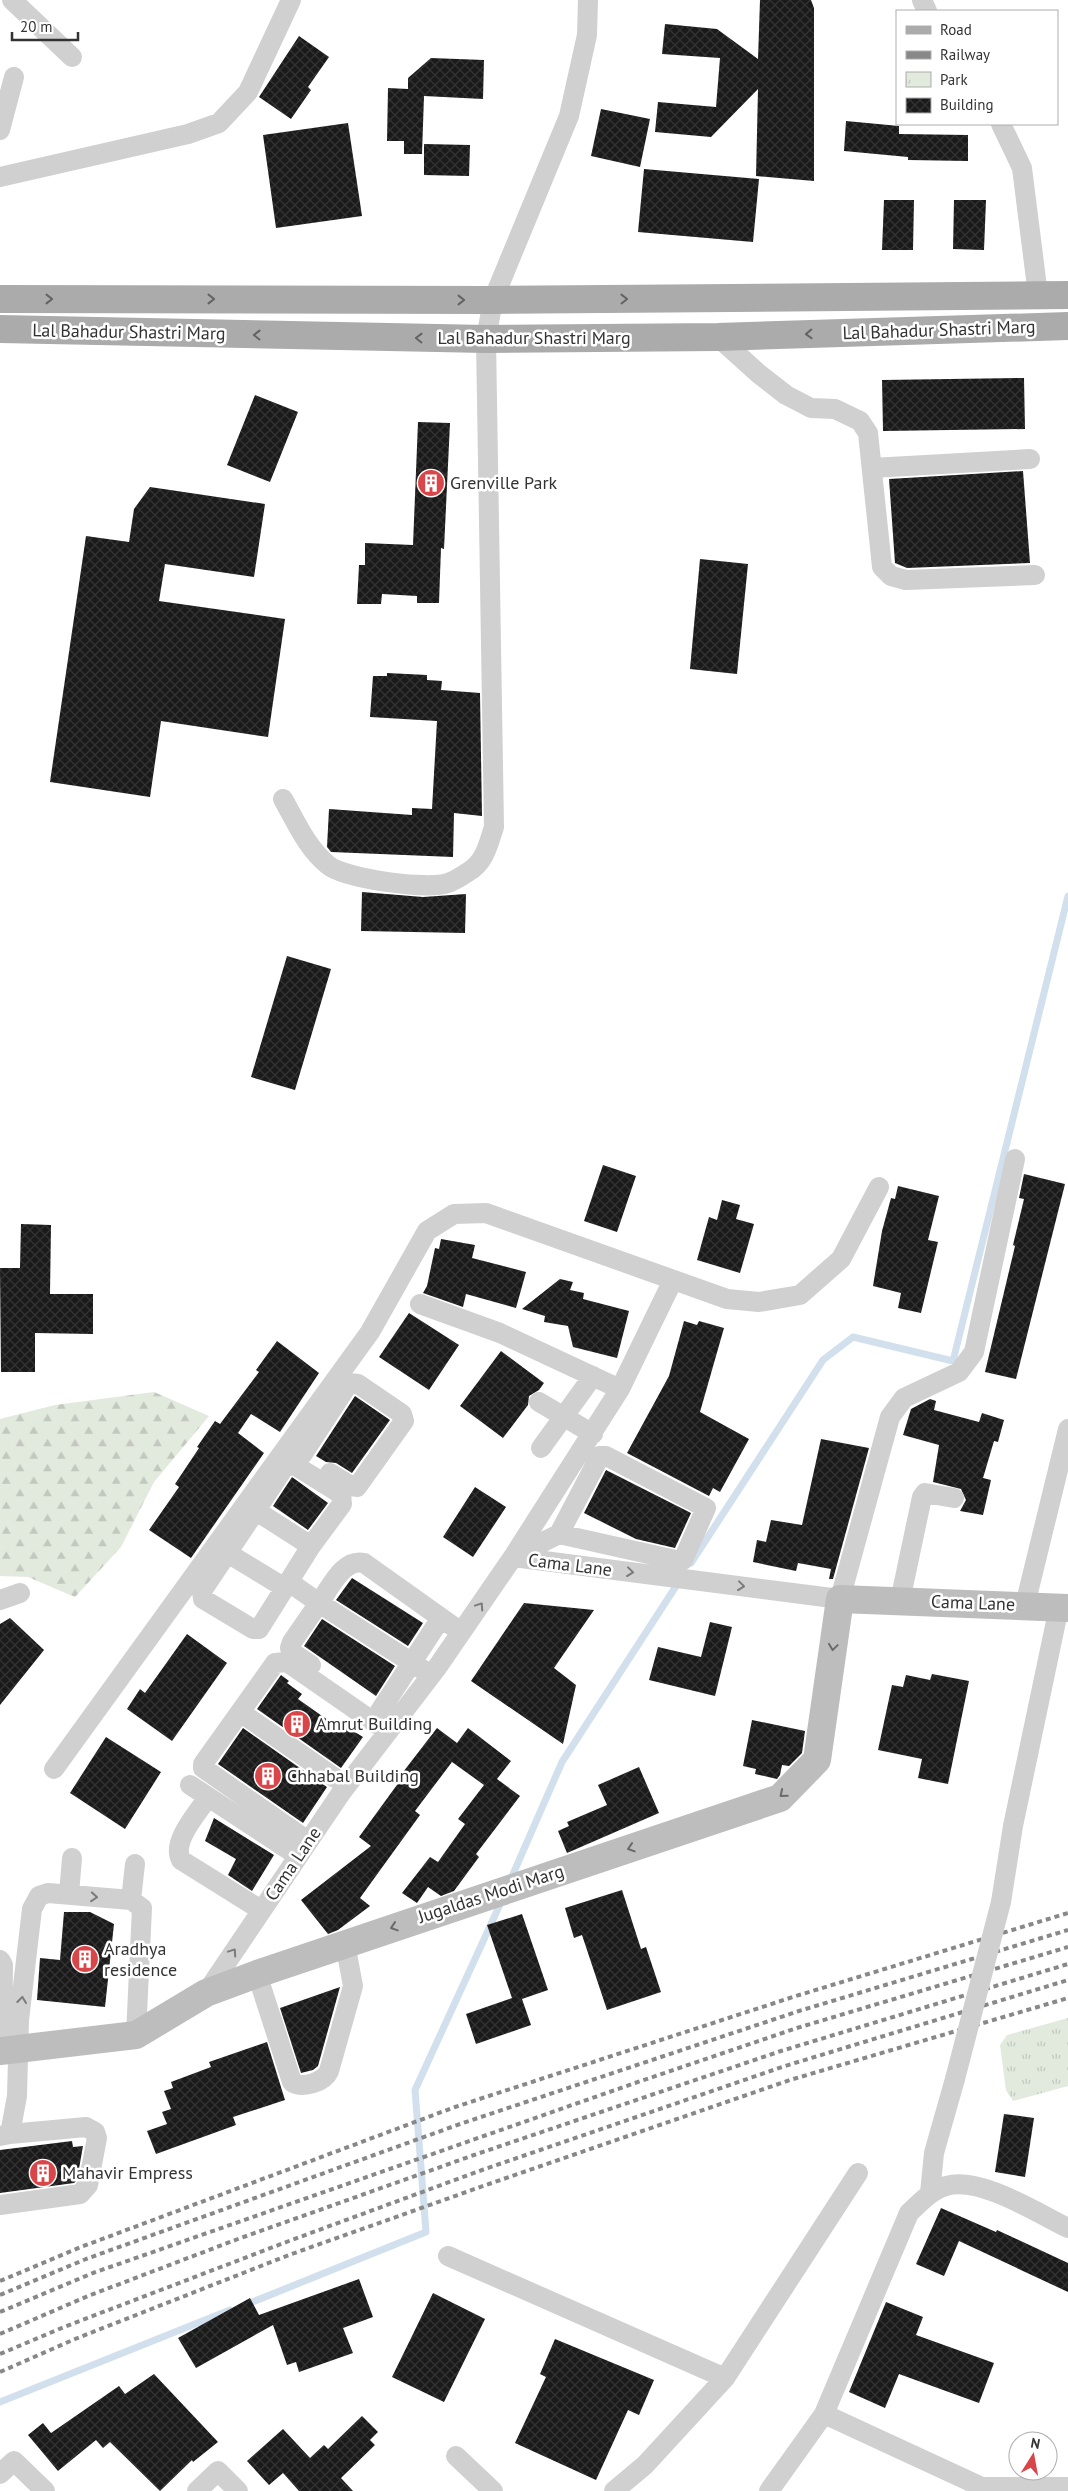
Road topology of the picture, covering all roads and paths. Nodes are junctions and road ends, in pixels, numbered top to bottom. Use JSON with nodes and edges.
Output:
{"nodes":[{"id":1,"x":12,"y":0,"type":"edge"},
{"id":2,"x":292,"y":0,"type":"edge"},
{"id":3,"x":588,"y":0,"type":"edge"},
{"id":4,"x":72,"y":57,"type":"dead end"},
{"id":5,"x":14,"y":77,"type":"dead end"},
{"id":6,"x":1001,"y":125,"type":"edge"},
{"id":7,"x":0,"y":130,"type":"edge"},
{"id":8,"x":0,"y":177,"type":"edge"},
{"id":9,"x":1038,"y":295,"type":"junction"},
{"id":10,"x":1068,"y":295,"type":"edge"},
{"id":11,"x":0,"y":299,"type":"edge"},
{"id":12,"x":107,"y":299,"type":"junction"},
{"id":13,"x":360,"y":300,"type":"junction"},
{"id":14,"x":493,"y":300,"type":"junction"},
{"id":15,"x":1068,"y":326,"type":"edge"},
{"id":16,"x":0,"y":329,"type":"edge"},
{"id":17,"x":108,"y":332,"type":"junction"},
{"id":18,"x":360,"y":337,"type":"junction"},
{"id":19,"x":718,"y":337,"type":"junction"},
{"id":20,"x":486,"y":339,"type":"junction"},
{"id":21,"x":1030,"y":459,"type":"dead end"},
{"id":22,"x":872,"y":468,"type":"junction"},
{"id":23,"x":1034,"y":575,"type":"dead end"},
{"id":24,"x":283,"y":799,"type":"dead end"},
{"id":25,"x":1015,"y":1159,"type":"dead end"},
{"id":26,"x":879,"y":1187,"type":"dead end"},
{"id":27,"x":673,"y":1280,"type":"junction"},
{"id":28,"x":420,"y":1304,"type":"dead end"},
{"id":29,"x":593,"y":1376,"type":"junction"},
{"id":30,"x":620,"y":1389,"type":"junction"},
{"id":31,"x":539,"y":1402,"type":"dead end"},
{"id":32,"x":563,"y":1416,"type":"junction"},
{"id":33,"x":1068,"y":1428,"type":"edge"},
{"id":34,"x":593,"y":1434,"type":"junction"},
{"id":35,"x":541,"y":1448,"type":"dead end"},
{"id":36,"x":295,"y":1451,"type":"junction"},
{"id":37,"x":954,"y":1498,"type":"dead end"},
{"id":38,"x":252,"y":1508,"type":"junction"},
{"id":39,"x":559,"y":1534,"type":"junction"},
{"id":40,"x":312,"y":1546,"type":"junction"},
{"id":41,"x":222,"y":1549,"type":"junction"},
{"id":42,"x":513,"y":1558,"type":"junction"},
{"id":43,"x":287,"y":1585,"type":"junction"},
{"id":44,"x":20,"y":1593,"type":"dead end"},
{"id":45,"x":840,"y":1599,"type":"junction"},
{"id":46,"x":0,"y":1600,"type":"edge"},
{"id":47,"x":900,"y":1601,"type":"junction"},
{"id":48,"x":320,"y":1603,"type":"junction"},
{"id":49,"x":1025,"y":1605,"type":"junction"},
{"id":50,"x":1064,"y":1608,"type":"edge"},
{"id":51,"x":441,"y":1618,"type":"junction"},
{"id":52,"x":461,"y":1632,"type":"junction"},
{"id":53,"x":412,"y":1663,"type":"junction"},
{"id":54,"x":431,"y":1675,"type":"junction"},
{"id":55,"x":240,"y":1712,"type":"junction"},
{"id":56,"x":388,"y":1721,"type":"junction"},
{"id":57,"x":54,"y":1769,"type":"dead end"},
{"id":58,"x":342,"y":1783,"type":"junction"},
{"id":59,"x":190,"y":1785,"type":"dead end"},
{"id":60,"x":208,"y":1797,"type":"junction"},
{"id":61,"x":303,"y":1848,"type":"junction"},
{"id":62,"x":72,"y":1858,"type":"dead end"},
{"id":63,"x":135,"y":1864,"type":"dead end"},
{"id":64,"x":69,"y":1894,"type":"junction"},
{"id":65,"x":131,"y":1900,"type":"junction"},
{"id":66,"x":261,"y":1910,"type":"junction"},
{"id":67,"x":345,"y":1943,"type":"junction"},
{"id":68,"x":0,"y":1960,"type":"edge"},
{"id":69,"x":257,"y":1974,"type":"junction"},
{"id":70,"x":206,"y":1993,"type":"junction"},
{"id":71,"x":136,"y":2035,"type":"junction"},
{"id":72,"x":7,"y":2050,"type":"edge"},
{"id":73,"x":5,"y":2135,"type":"edge"},
{"id":74,"x":858,"y":2173,"type":"dead end"},
{"id":75,"x":930,"y":2193,"type":"junction"},
{"id":76,"x":0,"y":2205,"type":"edge"},
{"id":77,"x":1068,"y":2228,"type":"edge"},
{"id":78,"x":448,"y":2256,"type":"dead end"},
{"id":79,"x":724,"y":2378,"type":"junction"},
{"id":80,"x":824,"y":2414,"type":"junction"},
{"id":81,"x":456,"y":2456,"type":"dead end"},
{"id":82,"x":0,"y":2474,"type":"edge"},
{"id":83,"x":1068,"y":2487,"type":"edge"},
{"id":84,"x":45,"y":2491,"type":"edge"},
{"id":85,"x":197,"y":2491,"type":"edge"},
{"id":86,"x":238,"y":2491,"type":"edge"},
{"id":87,"x":493,"y":2491,"type":"edge"},
{"id":88,"x":614,"y":2491,"type":"edge"},
{"id":89,"x":769,"y":2491,"type":"edge"}],
"edges":[{"from":1,"to":4,"type":"street"},
{"from":2,"to":8,"type":"street"},
{"from":3,"to":14,"type":"street"},
{"from":5,"to":7,"type":"street"},
{"from":6,"to":9,"type":"street"},
{"from":9,"to":10,"type":"main road","name":"Lal Bahadur Shastri Marg"},
{"from":14,"to":9,"type":"main road","name":"Lal Bahadur Shastri Marg","one_way":true},
{"from":11,"to":12,"type":"main road","name":"Lal Bahadur Shastri Marg","one_way":true},
{"from":12,"to":13,"type":"main road","name":"Lal Bahadur Shastri Marg","one_way":true},
{"from":12,"to":17,"type":"main road"},
{"from":13,"to":14,"type":"main road","name":"Lal Bahadur Shastri Marg","one_way":true},
{"from":13,"to":18,"type":"main road"},
{"from":14,"to":20,"type":"street"},
{"from":15,"to":19,"type":"main road","name":"Lal Bahadur Shastri Marg","one_way":true},
{"from":16,"to":17,"type":"main road","name":"Lal Bahadur Shastri Marg"},
{"from":18,"to":17,"type":"main road","name":"Lal Bahadur Shastri Marg","one_way":true},
{"from":20,"to":18,"type":"main road","name":"Lal Bahadur Shastri Marg","one_way":true},
{"from":19,"to":20,"type":"main road","name":"Lal Bahadur Shastri Marg"},
{"from":19,"to":22,"type":"street"},
{"from":20,"to":24,"type":"street"},
{"from":21,"to":22,"type":"street"},
{"from":22,"to":23,"type":"street"},
{"from":25,"to":45,"type":"street"},
{"from":26,"to":27,"type":"street"},
{"from":27,"to":30,"type":"street"},
{"from":27,"to":36,"type":"street"},
{"from":28,"to":29,"type":"street"},
{"from":29,"to":30,"type":"street"},
{"from":29,"to":32,"type":"street"},
{"from":30,"to":34,"type":"street"},
{"from":31,"to":32,"type":"street"},
{"from":32,"to":34,"type":"street"},
{"from":32,"to":35,"type":"street"},
{"from":33,"to":49,"type":"street"},
{"from":34,"to":42,"type":"street"},
{"from":36,"to":36,"type":"street"},
{"from":36,"to":38,"type":"street"},
{"from":37,"to":47,"type":"street"},
{"from":38,"to":40,"type":"street"},
{"from":38,"to":40,"type":"street"},
{"from":38,"to":41,"type":"street"},
{"from":39,"to":39,"type":"street"},
{"from":39,"to":42,"type":"street"},
{"from":40,"to":43,"type":"street"},
{"from":41,"to":43,"type":"street"},
{"from":41,"to":43,"type":"street"},
{"from":41,"to":57,"type":"street"},
{"from":42,"to":45,"type":"street","name":"Cama Lane","one_way":true},
{"from":52,"to":42,"type":"street","name":"Cama Lane","one_way":true},
{"from":43,"to":48,"type":"street"},
{"from":44,"to":46,"type":"street"},
{"from":45,"to":47,"type":"street","name":"Cama Lane"},
{"from":45,"to":67,"type":"street","name":"Jugaldas Modi Marg","one_way":true},
{"from":47,"to":49,"type":"street","name":"Cama Lane"},
{"from":48,"to":51,"type":"street"},
{"from":48,"to":53,"type":"street"},
{"from":48,"to":56,"type":"street"},
{"from":49,"to":50,"type":"street","name":"Cama Lane"},
{"from":50,"to":75,"type":"street","bridge":true},
{"from":51,"to":52,"type":"street"},
{"from":51,"to":53,"type":"street"},
{"from":52,"to":54,"type":"street","name":"Cama Lane"},
{"from":53,"to":54,"type":"street"},
{"from":53,"to":56,"type":"street"},
{"from":54,"to":56,"type":"street","name":"Cama Lane"},
{"from":55,"to":56,"type":"street"},
{"from":55,"to":58,"type":"street"},
{"from":55,"to":61,"type":"street"},
{"from":56,"to":58,"type":"street","name":"Cama Lane"},
{"from":58,"to":61,"type":"street","name":"Cama Lane"},
{"from":59,"to":60,"type":"street"},
{"from":60,"to":61,"type":"street"},
{"from":60,"to":66,"type":"street"},
{"from":61,"to":66,"type":"street","name":"Cama Lane"},
{"from":62,"to":64,"type":"street"},
{"from":63,"to":65,"type":"street"},
{"from":64,"to":65,"type":"street","one_way":true},
{"from":72,"to":64,"type":"street","one_way":true},
{"from":65,"to":71,"type":"street"},
{"from":70,"to":66,"type":"street","name":"Cama Lane","one_way":true},
{"from":67,"to":69,"type":"street","name":"Jugaldas Modi Marg"},
{"from":67,"to":69,"type":"street"},
{"from":68,"to":72,"type":"street"},
{"from":69,"to":70,"type":"street","name":"Jugaldas Modi Marg"},
{"from":70,"to":71,"type":"street","name":"Jugaldas Modi Marg"},
{"from":71,"to":72,"type":"street","name":"Jugaldas Modi Marg"},
{"from":72,"to":73,"type":"street"},
{"from":73,"to":76,"type":"street"},
{"from":74,"to":79,"type":"street"},
{"from":75,"to":77,"type":"street"},
{"from":75,"to":80,"type":"street"},
{"from":78,"to":79,"type":"street"},
{"from":79,"to":88,"type":"street"},
{"from":80,"to":83,"type":"street"},
{"from":80,"to":89,"type":"street"},
{"from":81,"to":87,"type":"street"},
{"from":82,"to":84,"type":"street"},
{"from":85,"to":86,"type":"street"}]}
